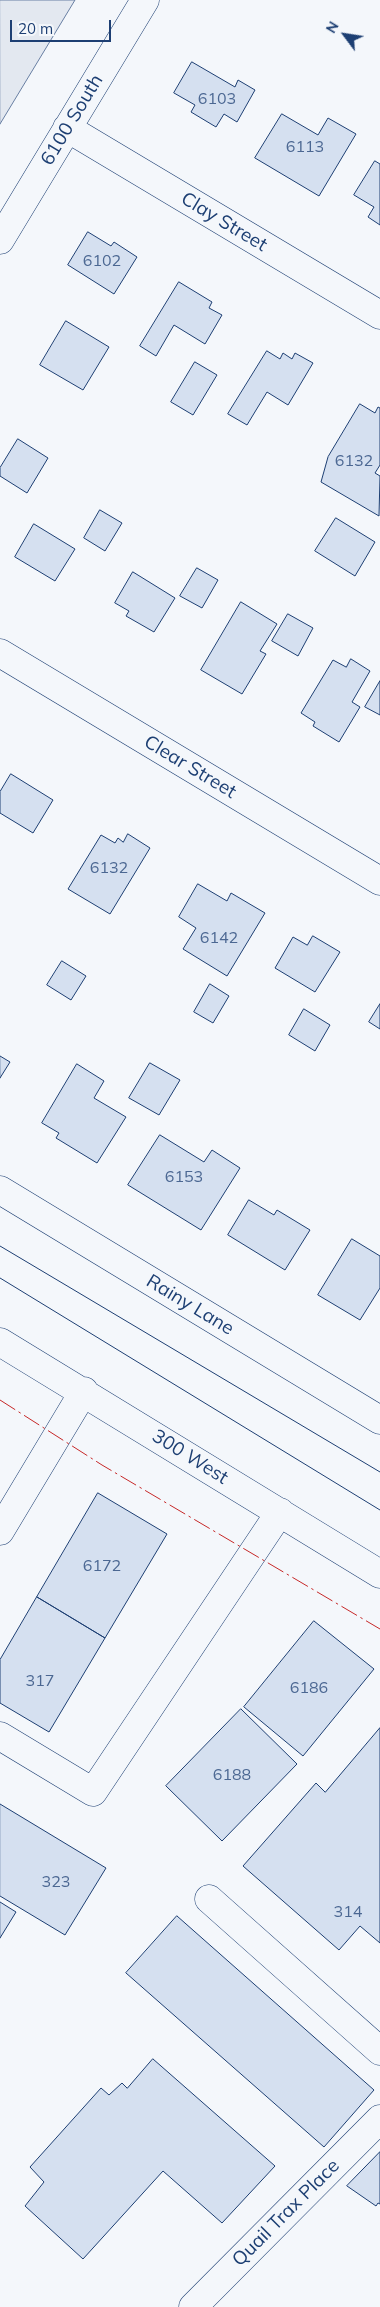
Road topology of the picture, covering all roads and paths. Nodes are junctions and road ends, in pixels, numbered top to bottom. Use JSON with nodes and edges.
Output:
{"nodes":[{"id":1,"x":145,"y":0,"type":"edge"},
{"id":2,"x":67,"y":128,"type":"junction"},
{"id":3,"x":0,"y":240,"type":"edge"},
{"id":4,"x":380,"y":315,"type":"edge"},
{"id":5,"x":0,"y":653,"type":"edge"},
{"id":6,"x":380,"y":881,"type":"edge"},
{"id":7,"x":0,"y":1190,"type":"edge"},
{"id":8,"x":0,"y":1342,"type":"edge"},
{"id":9,"x":84,"y":1391,"type":"junction"},
{"id":10,"x":380,"y":1420,"type":"edge"},
{"id":11,"x":280,"y":1512,"type":"junction"},
{"id":12,"x":0,"y":1530,"type":"edge"},
{"id":13,"x":380,"y":1574,"type":"edge"},
{"id":14,"x":0,"y":1736,"type":"edge"},
{"id":15,"x":209,"y":1899,"type":"dead end"},
{"id":16,"x":380,"y":2051,"type":"edge"},
{"id":17,"x":380,"y":2119,"type":"edge"},
{"id":18,"x":193,"y":2307,"type":"edge"}],
"edges":[{"from":1,"to":2,"type":"street","name":"6100 South"},
{"from":2,"to":3,"type":"street","name":"6100 South"},
{"from":2,"to":4,"type":"street","name":"Clay Street"},
{"from":5,"to":6,"type":"street","name":"Clear Street"},
{"from":7,"to":10,"type":"street","name":"Rainy Lane"},
{"from":8,"to":9,"type":"street","name":"300 West"},
{"from":9,"to":11,"type":"street","name":"300 West"},
{"from":9,"to":12,"type":"street"},
{"from":11,"to":13,"type":"street","name":"300 West"},
{"from":11,"to":14,"type":"street"},
{"from":15,"to":16,"type":"street"},
{"from":17,"to":18,"type":"street","name":"Quail Trax Place"}]}
